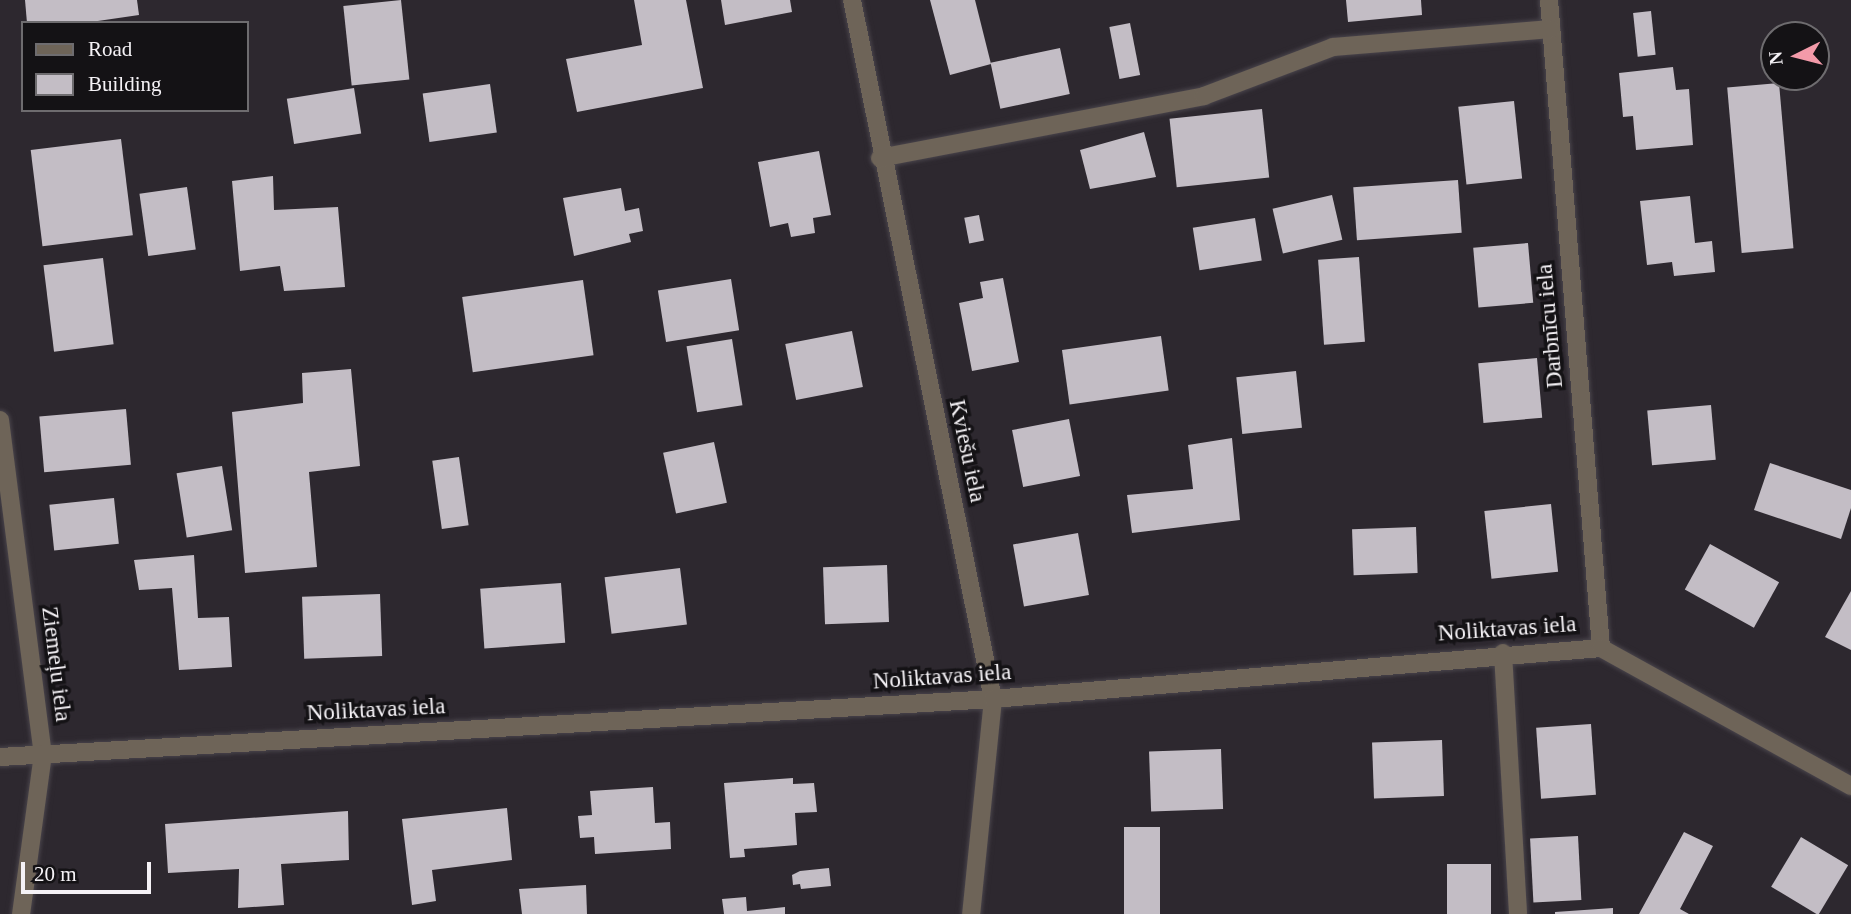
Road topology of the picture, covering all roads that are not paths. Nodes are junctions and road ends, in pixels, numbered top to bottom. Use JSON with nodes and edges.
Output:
{"nodes":[{"id":1,"x":852,"y":0,"type":"edge"},
{"id":2,"x":1549,"y":0,"type":"edge"},
{"id":3,"x":1551,"y":29,"type":"junction"},
{"id":4,"x":880,"y":158,"type":"junction"},
{"id":5,"x":0,"y":420,"type":"edge"},
{"id":6,"x":1601,"y":648,"type":"junction"},
{"id":7,"x":1503,"y":653,"type":"junction"},
{"id":8,"x":993,"y":699,"type":"junction"},
{"id":9,"x":43,"y":754,"type":"junction"},
{"id":10,"x":0,"y":757,"type":"edge"},
{"id":11,"x":1851,"y":786,"type":"edge"},
{"id":12,"x":21,"y":914,"type":"edge"},
{"id":13,"x":971,"y":914,"type":"edge"},
{"id":14,"x":1518,"y":914,"type":"edge"}],
"edges":[{"from":1,"to":4,"type":"street","name":"Kviešu iela"},
{"from":2,"to":3,"type":"street","name":"Darbnīcu iela"},
{"from":3,"to":4,"type":"street"},
{"from":3,"to":6,"type":"street","name":"Darbnīcu iela"},
{"from":4,"to":8,"type":"street","name":"Kviešu iela"},
{"from":5,"to":9,"type":"street","name":"Ziemeļu iela"},
{"from":6,"to":7,"type":"street","name":"Noliktavas iela"},
{"from":6,"to":11,"type":"street","name":"Noliktavas iela"},
{"from":7,"to":8,"type":"street","name":"Noliktavas iela"},
{"from":7,"to":14,"type":"street"},
{"from":8,"to":9,"type":"street","name":"Noliktavas iela"},
{"from":8,"to":13,"type":"street","name":"Kviešu iela"},
{"from":9,"to":10,"type":"street","name":"Noliktavas iela"},
{"from":9,"to":12,"type":"street","name":"Ziemeļu iela"}]}
